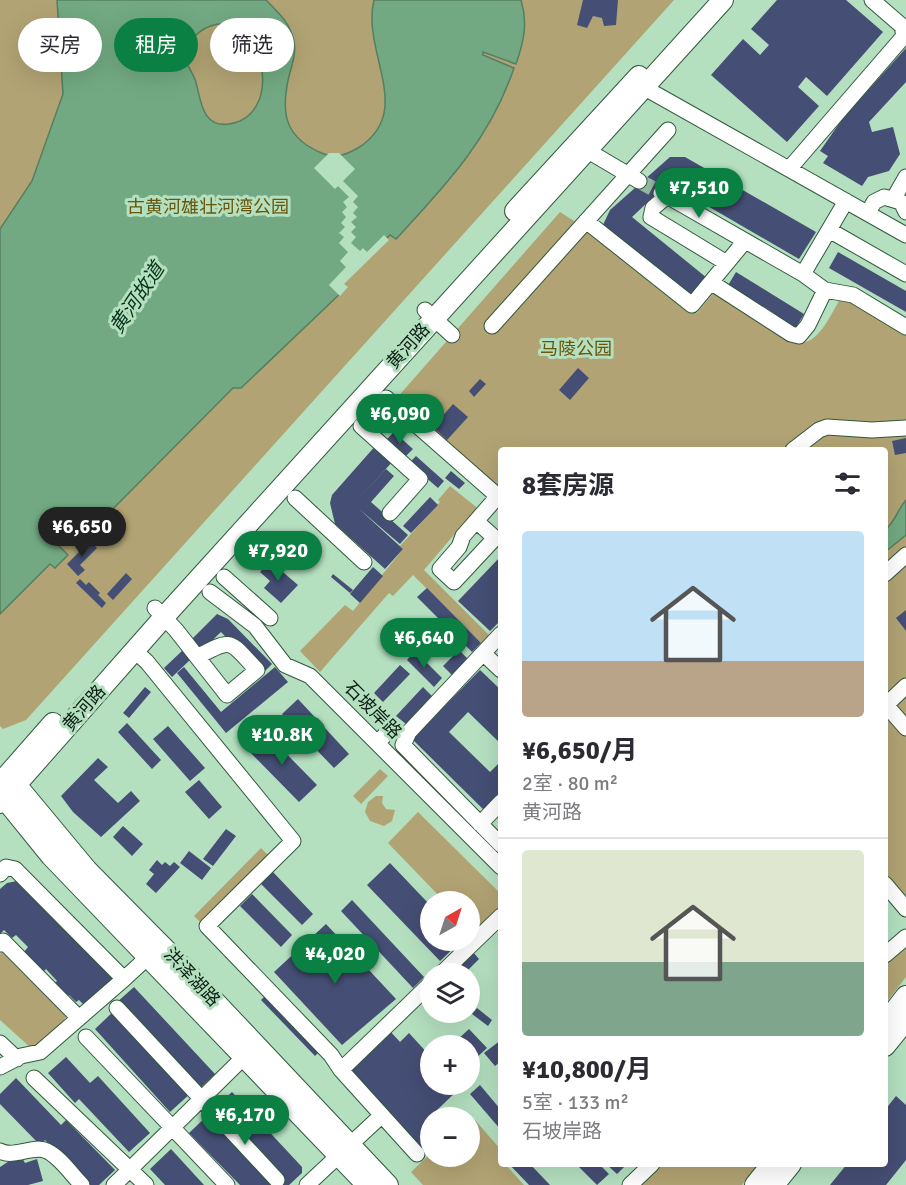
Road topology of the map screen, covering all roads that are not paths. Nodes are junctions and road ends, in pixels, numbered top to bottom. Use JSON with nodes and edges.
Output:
{"nodes":[{"id":1,"x":707,"y":0,"type":"edge"},
{"id":2,"x":723,"y":0,"type":"edge"},
{"id":3,"x":872,"y":0,"type":"edge"},
{"id":4,"x":639,"y":85,"type":"junction"},
{"id":5,"x":668,"y":130,"type":"dead end"},
{"id":6,"x":588,"y":152,"type":"junction"},
{"id":7,"x":789,"y":169,"type":"junction"},
{"id":8,"x":906,"y":177,"type":"edge"},
{"id":9,"x":634,"y":178,"type":"junction"},
{"id":10,"x":901,"y":200,"type":"edge"},
{"id":11,"x":846,"y":201,"type":"junction"},
{"id":12,"x":868,"y":213,"type":"junction"},
{"id":13,"x":586,"y":221,"type":"junction"},
{"id":14,"x":904,"y":229,"type":"edge"},
{"id":15,"x":829,"y":230,"type":"junction"},
{"id":16,"x":746,"y":241,"type":"junction"},
{"id":17,"x":725,"y":262,"type":"junction"},
{"id":18,"x":803,"y":274,"type":"junction"},
{"id":19,"x":906,"y":274,"type":"edge"},
{"id":20,"x":712,"y":283,"type":"junction"},
{"id":21,"x":825,"y":290,"type":"junction"},
{"id":22,"x":429,"y":314,"type":"junction"},
{"id":23,"x":492,"y":326,"type":"dead end"},
{"id":24,"x":906,"y":327,"type":"edge"},
{"id":25,"x":452,"y":335,"type":"dead end"},
{"id":26,"x":386,"y":398,"type":"dead end"},
{"id":27,"x":361,"y":426,"type":"dead end"},
{"id":28,"x":906,"y":428,"type":"edge"},
{"id":29,"x":797,"y":447,"type":"edge"},
{"id":30,"x":498,"y":497,"type":"edge"},
{"id":31,"x":295,"y":498,"type":"dead end"},
{"id":32,"x":498,"y":499,"type":"edge"},
{"id":33,"x":390,"y":513,"type":"dead end"},
{"id":34,"x":476,"y":521,"type":"dead end"},
{"id":35,"x":906,"y":555,"type":"edge"},
{"id":36,"x":364,"y":562,"type":"dead end"},
{"id":37,"x":888,"y":571,"type":"edge"},
{"id":38,"x":224,"y":577,"type":"dead end"},
{"id":39,"x":210,"y":592,"type":"dead end"},
{"id":40,"x":160,"y":613,"type":"junction"},
{"id":41,"x":270,"y":618,"type":"dead end"},
{"id":42,"x":498,"y":637,"type":"edge"},
{"id":43,"x":134,"y":650,"type":"junction"},
{"id":44,"x":483,"y":653,"type":"junction"},
{"id":45,"x":197,"y":657,"type":"dead end"},
{"id":46,"x":498,"y":667,"type":"edge"},
{"id":47,"x":906,"y":686,"type":"edge"},
{"id":48,"x":888,"y":702,"type":"edge"},
{"id":49,"x":888,"y":706,"type":"edge"},
{"id":50,"x":392,"y":728,"type":"dead end"},
{"id":51,"x":906,"y":728,"type":"edge"},
{"id":52,"x":377,"y":743,"type":"junction"},
{"id":53,"x":4,"y":786,"type":"edge"},
{"id":54,"x":498,"y":805,"type":"edge"},
{"id":55,"x":480,"y":824,"type":"junction"},
{"id":56,"x":498,"y":842,"type":"edge"},
{"id":57,"x":498,"y":864,"type":"edge"},
{"id":58,"x":0,"y":874,"type":"edge"},
{"id":59,"x":888,"y":888,"type":"edge"},
{"id":60,"x":906,"y":909,"type":"edge"},
{"id":61,"x":498,"y":919,"type":"edge"},
{"id":62,"x":906,"y":937,"type":"edge"},
{"id":63,"x":0,"y":945,"type":"edge"},
{"id":64,"x":888,"y":952,"type":"edge"},
{"id":65,"x":149,"y":956,"type":"junction"},
{"id":66,"x":452,"y":963,"type":"edge"},
{"id":67,"x":124,"y":979,"type":"junction"},
{"id":68,"x":420,"y":994,"type":"edge"},
{"id":69,"x":906,"y":996,"type":"edge"},
{"id":70,"x":117,"y":1008,"type":"dead end"},
{"id":71,"x":79,"y":1018,"type":"junction"},
{"id":72,"x":888,"y":1019,"type":"edge"},
{"id":73,"x":906,"y":1020,"type":"edge"},
{"id":74,"x":86,"y":1037,"type":"dead end"},
{"id":75,"x":888,"y":1042,"type":"edge"},
{"id":76,"x":0,"y":1043,"type":"edge"},
{"id":77,"x":244,"y":1057,"type":"junction"},
{"id":78,"x":17,"y":1059,"type":"junction"},
{"id":79,"x":0,"y":1067,"type":"edge"},
{"id":80,"x":341,"y":1070,"type":"junction"},
{"id":81,"x":34,"y":1078,"type":"dead end"},
{"id":82,"x":201,"y":1099,"type":"junction"},
{"id":83,"x":382,"y":1115,"type":"junction"},
{"id":84,"x":171,"y":1128,"type":"junction"},
{"id":85,"x":0,"y":1151,"type":"edge"},
{"id":86,"x":344,"y":1151,"type":"junction"},
{"id":87,"x":417,"y":1154,"type":"dead end"},
{"id":88,"x":649,"y":1167,"type":"edge"},
{"id":89,"x":782,"y":1167,"type":"edge"},
{"id":90,"x":784,"y":1167,"type":"edge"},
{"id":91,"x":131,"y":1168,"type":"junction"},
{"id":92,"x":277,"y":1180,"type":"dead end"},
{"id":93,"x":317,"y":1182,"type":"edge"},
{"id":94,"x":82,"y":1185,"type":"edge"},
{"id":95,"x":114,"y":1185,"type":"edge"},
{"id":96,"x":146,"y":1185,"type":"edge"},
{"id":97,"x":227,"y":1185,"type":"edge"},
{"id":98,"x":367,"y":1185,"type":"edge"},
{"id":99,"x":388,"y":1185,"type":"edge"},
{"id":100,"x":630,"y":1185,"type":"edge"},
{"id":101,"x":755,"y":1185,"type":"edge"},
{"id":102,"x":774,"y":1185,"type":"edge"}],
"edges":[{"from":1,"to":4,"type":"main road","name":"黄河路"},
{"from":2,"to":4,"type":"main road","name":"黄河路"},
{"from":3,"to":7,"type":"street"},
{"from":4,"to":6,"type":"main road","name":"黄河路"},
{"from":4,"to":7,"type":"street"},
{"from":4,"to":22,"type":"main road","name":"黄河路"},
{"from":5,"to":9,"type":"street"},
{"from":6,"to":9,"type":"street"},
{"from":6,"to":22,"type":"main road","name":"黄河路"},
{"from":7,"to":11,"type":"street"},
{"from":8,"to":10,"type":"street"},
{"from":9,"to":13,"type":"street"},
{"from":10,"to":12,"type":"street"},
{"from":11,"to":12,"type":"street"},
{"from":11,"to":15,"type":"street"},
{"from":12,"to":14,"type":"street"},
{"from":13,"to":20,"type":"street"},
{"from":13,"to":23,"type":"street"},
{"from":15,"to":18,"type":"street"},
{"from":15,"to":19,"type":"street"},
{"from":16,"to":17,"type":"street"},
{"from":16,"to":17,"type":"street"},
{"from":16,"to":18,"type":"street"},
{"from":17,"to":20,"type":"street"},
{"from":18,"to":21,"type":"street"},
{"from":20,"to":21,"type":"street"},
{"from":21,"to":24,"type":"street"},
{"from":22,"to":25,"type":"street"},
{"from":22,"to":40,"type":"main road","name":"黄河路"},
{"from":26,"to":30,"type":"street"},
{"from":27,"to":33,"type":"street"},
{"from":28,"to":29,"type":"street"},
{"from":31,"to":36,"type":"street"},
{"from":32,"to":34,"type":"street"},
{"from":35,"to":37,"type":"street"},
{"from":38,"to":41,"type":"street"},
{"from":39,"to":52,"type":"street","name":"石坡岸路"},
{"from":40,"to":43,"type":"main road","name":"黄河路"},
{"from":40,"to":45,"type":"street"},
{"from":40,"to":53,"type":"main road","name":"黄河路"},
{"from":42,"to":44,"type":"street"},
{"from":43,"to":53,"type":"main road","name":"黄河路"},
{"from":43,"to":80,"type":"street"},
{"from":44,"to":46,"type":"street"},
{"from":44,"to":55,"type":"street"},
{"from":47,"to":48,"type":"street"},
{"from":49,"to":51,"type":"street"},
{"from":50,"to":52,"type":"street"},
{"from":52,"to":57,"type":"street","name":"石坡岸路"},
{"from":53,"to":65,"type":"main road","name":"洪泽湖路"},
{"from":53,"to":86,"type":"main road","name":"洪泽湖路"},
{"from":54,"to":55,"type":"street"},
{"from":55,"to":56,"type":"street"},
{"from":58,"to":67,"type":"street"},
{"from":59,"to":60,"type":"street"},
{"from":61,"to":66,"type":"street"},
{"from":62,"to":64,"type":"street"},
{"from":63,"to":71,"type":"street"},
{"from":65,"to":67,"type":"street"},
{"from":65,"to":77,"type":"main road","name":"洪泽湖路"},
{"from":67,"to":71,"type":"street"},
{"from":68,"to":80,"type":"street"},
{"from":69,"to":72,"type":"main road"},
{"from":70,"to":82,"type":"street"},
{"from":71,"to":78,"type":"street"},
{"from":73,"to":75,"type":"main road"},
{"from":74,"to":84,"type":"street"},
{"from":76,"to":78,"type":"street"},
{"from":77,"to":82,"type":"street"},
{"from":77,"to":86,"type":"main road","name":"洪泽湖路"},
{"from":78,"to":79,"type":"street"},
{"from":80,"to":83,"type":"street"},
{"from":81,"to":91,"type":"street"},
{"from":82,"to":84,"type":"street"},
{"from":82,"to":92,"type":"street"},
{"from":83,"to":86,"type":"street"},
{"from":83,"to":87,"type":"street"},
{"from":84,"to":91,"type":"street"},
{"from":84,"to":97,"type":"street"},
{"from":85,"to":94,"type":"street"},
{"from":86,"to":93,"type":"street"},
{"from":86,"to":98,"type":"main road","name":"洪泽湖路"},
{"from":86,"to":99,"type":"main road","name":"洪泽湖路"},
{"from":88,"to":100,"type":"street"},
{"from":89,"to":101,"type":"main road"},
{"from":90,"to":102,"type":"main road"},
{"from":91,"to":95,"type":"street"},
{"from":91,"to":96,"type":"street"}]}
